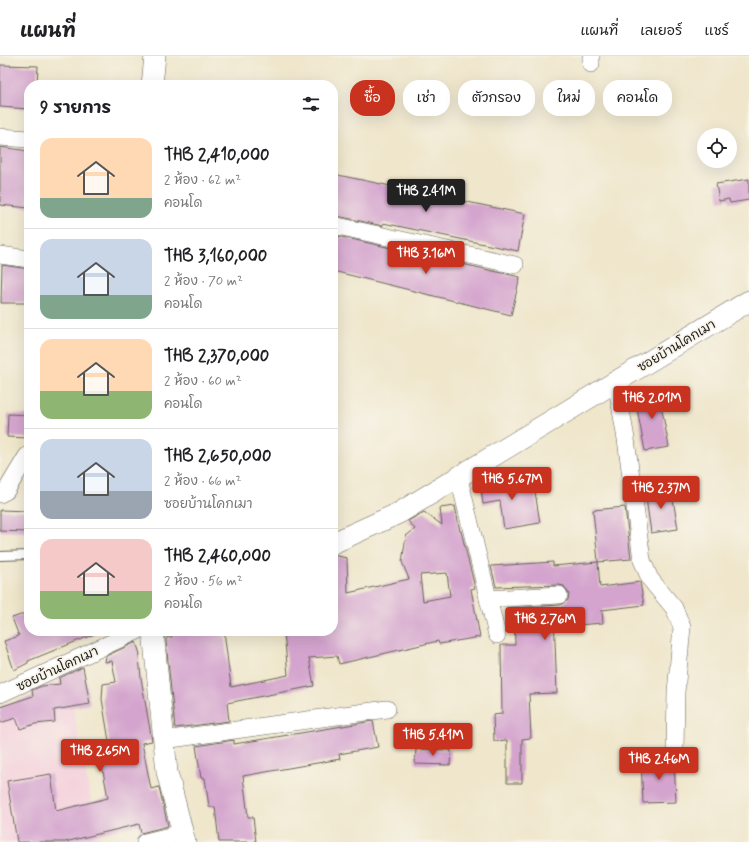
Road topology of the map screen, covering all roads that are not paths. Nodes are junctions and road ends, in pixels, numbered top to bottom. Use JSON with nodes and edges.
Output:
{"nodes":[{"id":1,"x":155,"y":56,"type":"edge"},
{"id":2,"x":153,"y":80,"type":"edge"},
{"id":3,"x":0,"y":137,"type":"edge"},
{"id":4,"x":24,"y":139,"type":"edge"},
{"id":5,"x":338,"y":226,"type":"edge"},
{"id":6,"x":0,"y":255,"type":"edge"},
{"id":7,"x":24,"y":258,"type":"edge"},
{"id":8,"x":515,"y":265,"type":"dead end"},
{"id":9,"x":749,"y":301,"type":"edge"},
{"id":10,"x":616,"y":381,"type":"junction"},
{"id":11,"x":24,"y":461,"type":"edge"},
{"id":12,"x":459,"y":478,"type":"junction"},
{"id":13,"x":0,"y":494,"type":"edge"},
{"id":14,"x":338,"y":541,"type":"edge"},
{"id":15,"x":24,"y":555,"type":"edge"},
{"id":16,"x":0,"y":556,"type":"edge"},
{"id":17,"x":559,"y":595,"type":"dead end"},
{"id":18,"x":488,"y":599,"type":"junction"},
{"id":19,"x":497,"y":635,"type":"dead end"},
{"id":20,"x":126,"y":636,"type":"edge"},
{"id":21,"x":154,"y":636,"type":"edge"},
{"id":22,"x":0,"y":694,"type":"edge"},
{"id":23,"x":387,"y":709,"type":"dead end"},
{"id":24,"x":164,"y":740,"type":"junction"},
{"id":25,"x":675,"y":750,"type":"dead end"},
{"id":26,"x":184,"y":838,"type":"edge"},
{"id":27,"x":145,"y":842,"type":"edge"}],
"edges":[{"from":1,"to":2,"type":"street"},
{"from":3,"to":4,"type":"street"},
{"from":5,"to":8,"type":"street"},
{"from":6,"to":7,"type":"street"},
{"from":9,"to":10,"type":"street","name":"ซอยบ้านโคกเมา"},
{"from":10,"to":12,"type":"street","name":"ซอยบ้านโคกเมา"},
{"from":10,"to":25,"type":"street"},
{"from":11,"to":13,"type":"street"},
{"from":12,"to":14,"type":"street","name":"ซอยบ้านโคกเมา"},
{"from":12,"to":18,"type":"street"},
{"from":15,"to":16,"type":"lane"},
{"from":17,"to":18,"type":"street"},
{"from":18,"to":19,"type":"street"},
{"from":20,"to":22,"type":"street","name":"ซอยบ้านโคกเมา"},
{"from":21,"to":24,"type":"street"},
{"from":23,"to":24,"type":"street"},
{"from":24,"to":26,"type":"street"},
{"from":26,"to":27,"type":"street"}]}
